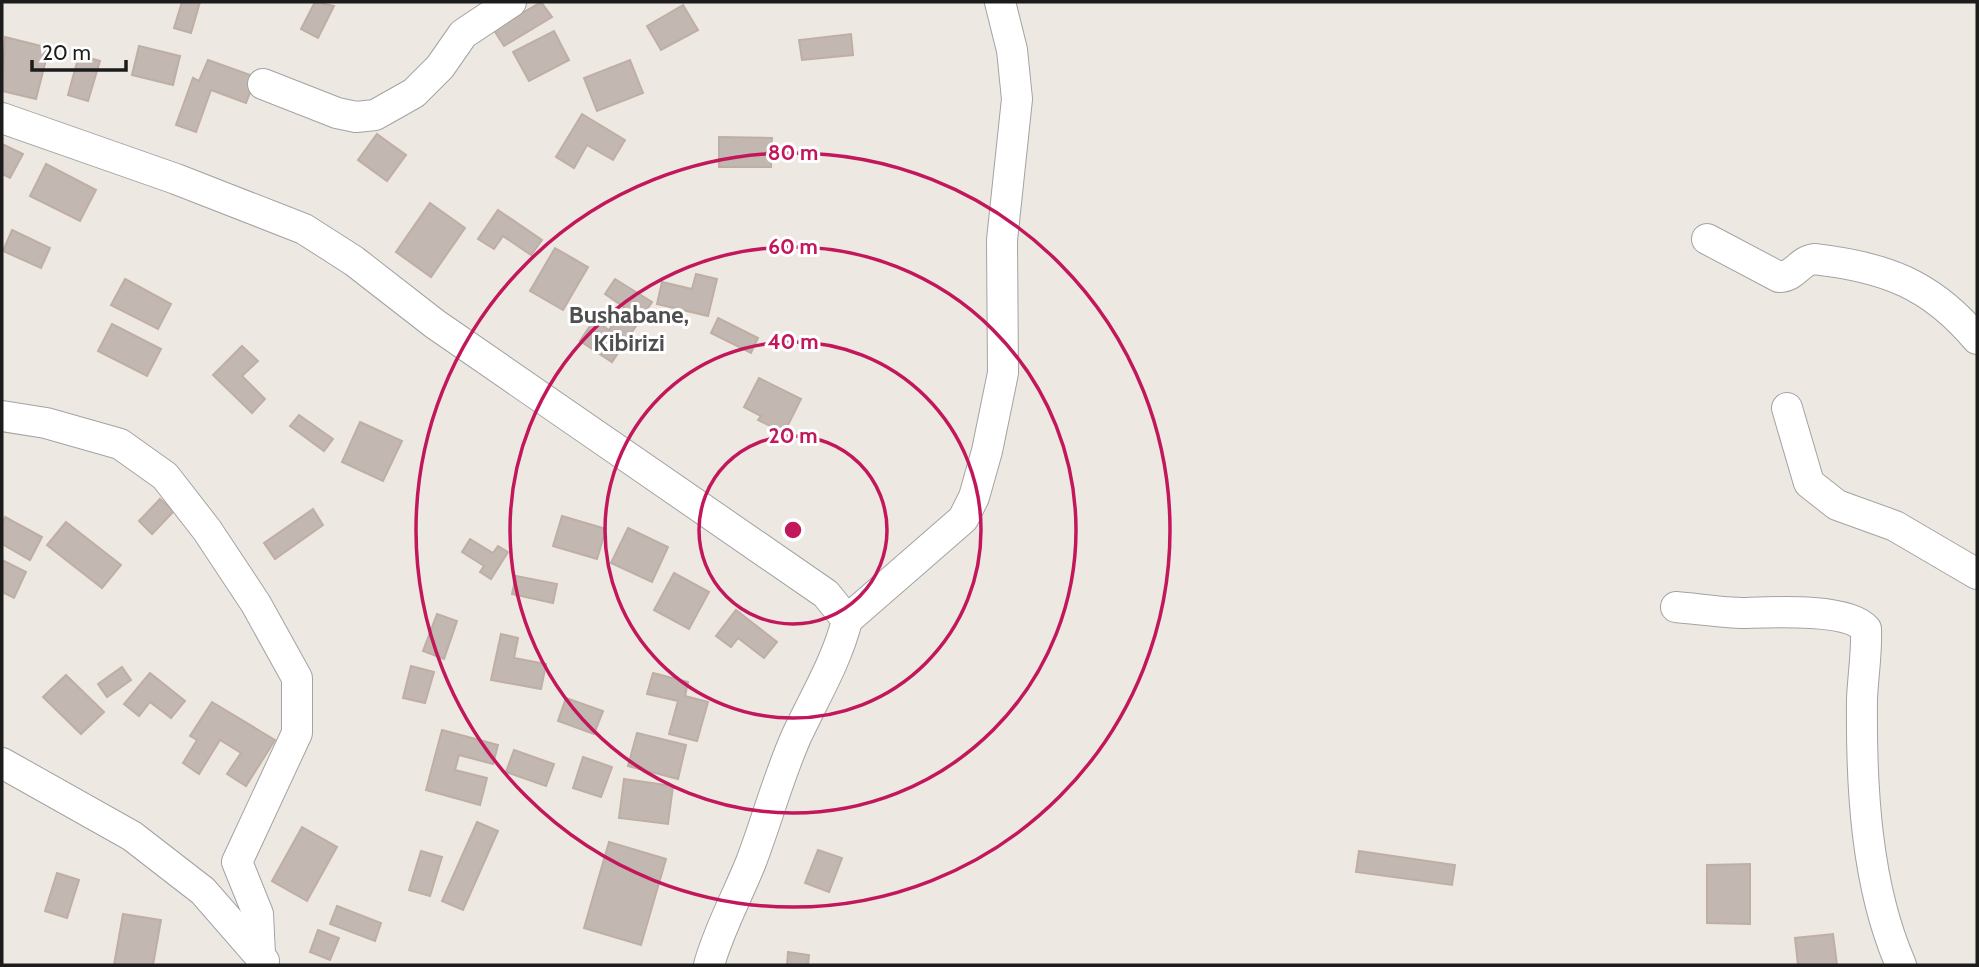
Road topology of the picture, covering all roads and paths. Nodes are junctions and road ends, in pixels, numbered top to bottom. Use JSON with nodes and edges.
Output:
{"nodes":[{"id":1,"x":511,"y":2,"type":"edge"},
{"id":2,"x":1000,"y":2,"type":"edge"},
{"id":3,"x":263,"y":84,"type":"dead end"},
{"id":4,"x":2,"y":118,"type":"edge"},
{"id":5,"x":1707,"y":239,"type":"dead end"},
{"id":6,"x":1977,"y":340,"type":"edge"},
{"id":7,"x":1787,"y":408,"type":"dead end"},
{"id":8,"x":2,"y":416,"type":"edge"},
{"id":9,"x":1977,"y":573,"type":"edge"},
{"id":10,"x":1676,"y":607,"type":"dead end"},
{"id":11,"x":847,"y":621,"type":"junction"},
{"id":12,"x":2,"y":764,"type":"edge"},
{"id":13,"x":237,"y":862,"type":"junction"},
{"id":14,"x":203,"y":891,"type":"junction"},
{"id":15,"x":263,"y":960,"type":"edge"},
{"id":16,"x":709,"y":965,"type":"edge"},
{"id":17,"x":1901,"y":965,"type":"edge"}],
"edges":[{"from":1,"to":3,"type":"street"},
{"from":2,"to":11,"type":"street"},
{"from":4,"to":11,"type":"street"},
{"from":5,"to":6,"type":"street"},
{"from":7,"to":9,"type":"street"},
{"from":8,"to":13,"type":"street"},
{"from":10,"to":17,"type":"street"},
{"from":11,"to":16,"type":"street"},
{"from":12,"to":14,"type":"street"},
{"from":13,"to":14,"type":"street"},
{"from":13,"to":15,"type":"street"},
{"from":14,"to":15,"type":"street"}]}
